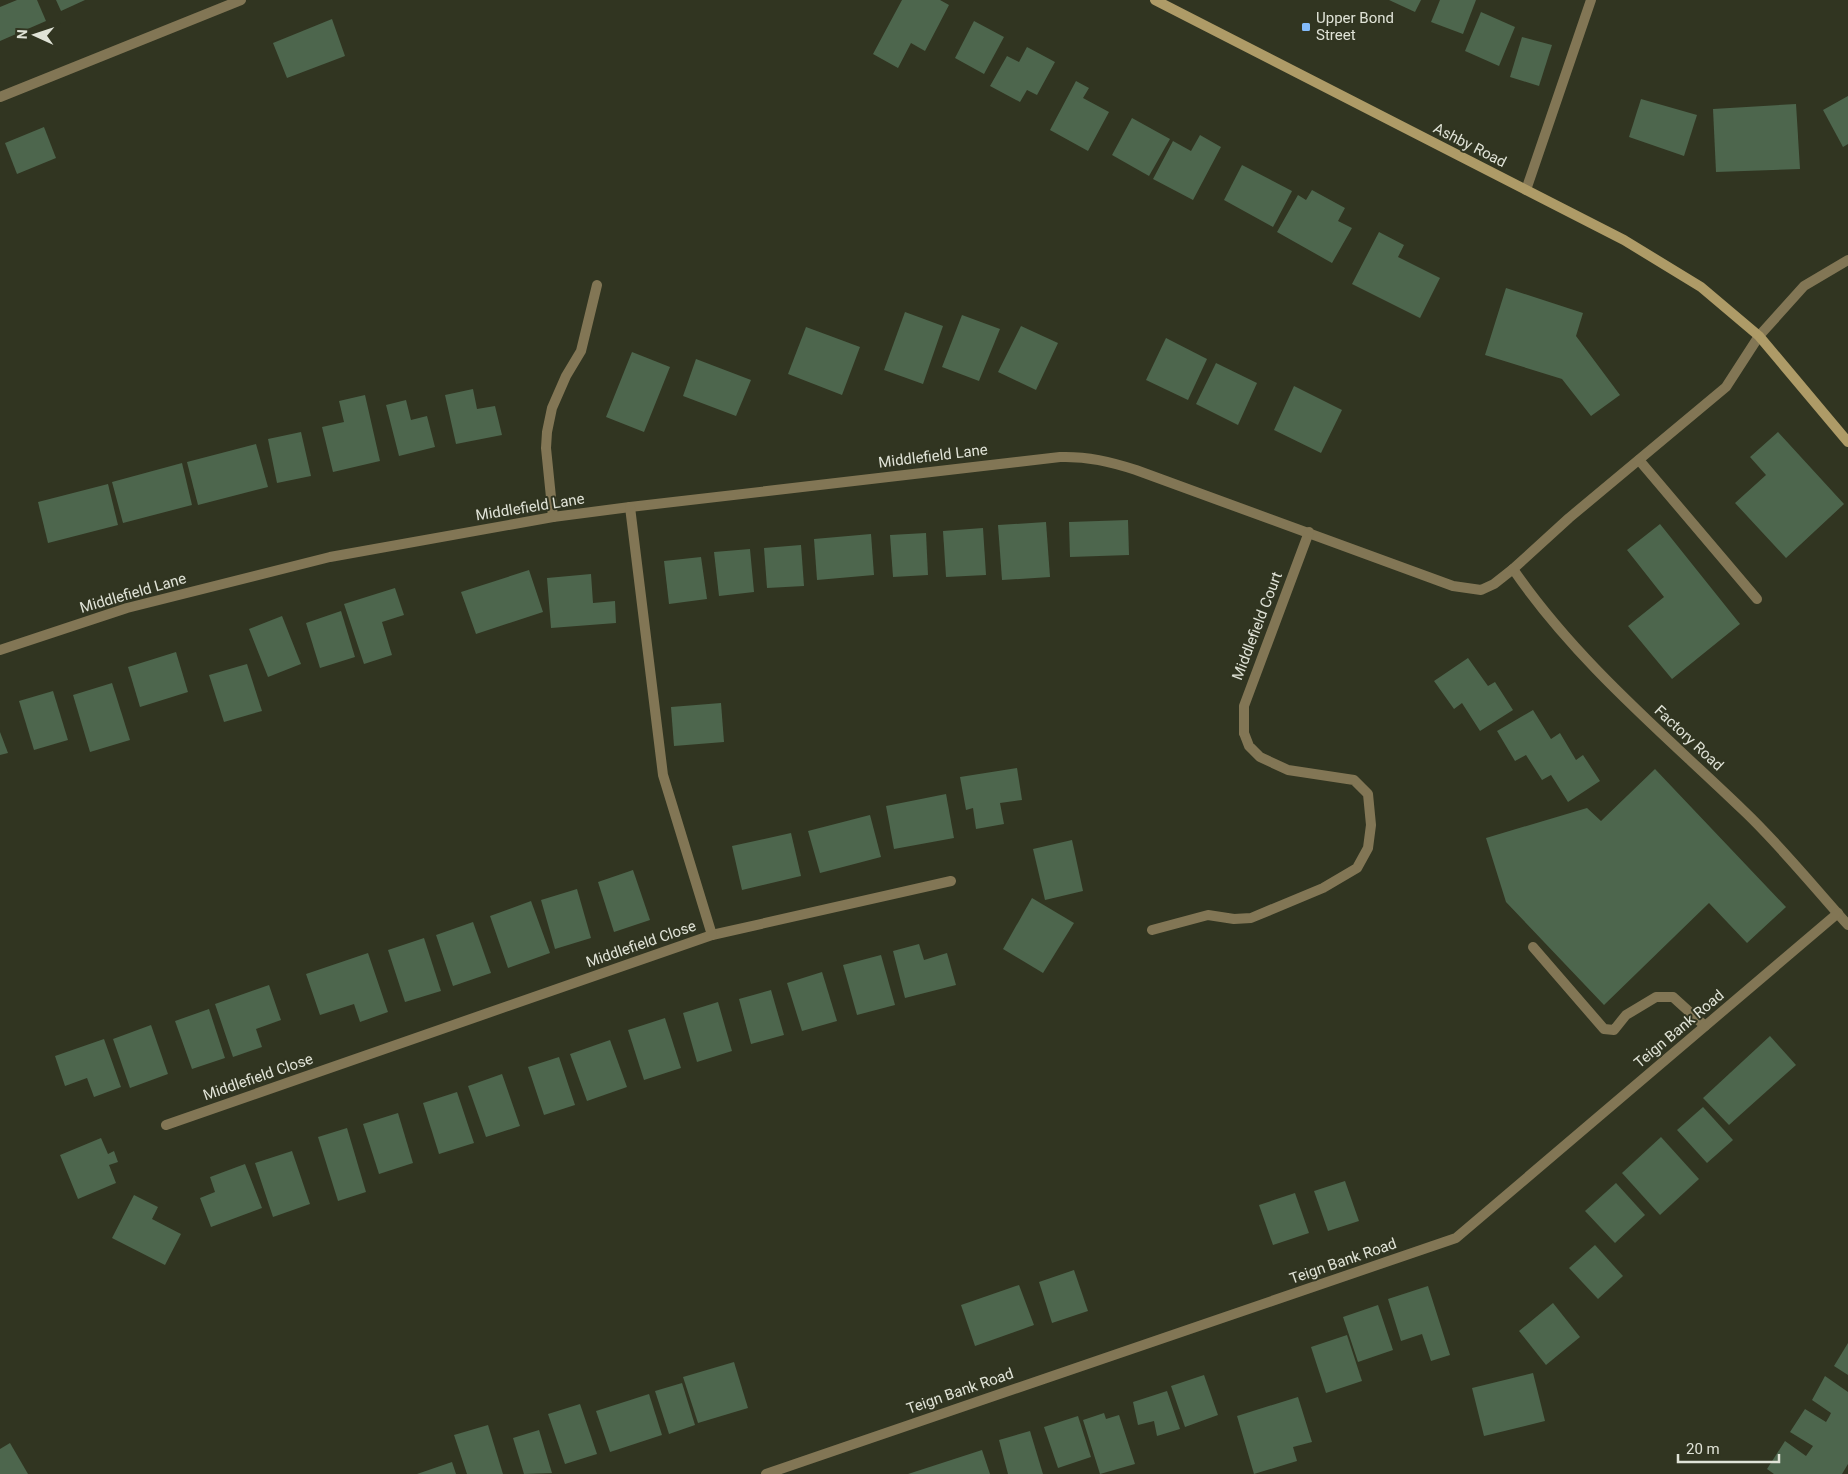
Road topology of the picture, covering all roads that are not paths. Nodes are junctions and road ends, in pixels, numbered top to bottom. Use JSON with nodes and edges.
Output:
{"nodes":[{"id":1,"x":241,"y":0,"type":"edge"},
{"id":2,"x":1155,"y":0,"type":"edge"},
{"id":3,"x":1591,"y":0,"type":"edge"},
{"id":4,"x":0,"y":97,"type":"edge"},
{"id":5,"x":1526,"y":190,"type":"junction"},
{"id":6,"x":1848,"y":260,"type":"edge"},
{"id":7,"x":598,"y":285,"type":"dead end"},
{"id":8,"x":1759,"y":336,"type":"junction"},
{"id":9,"x":1848,"y":442,"type":"edge"},
{"id":10,"x":1639,"y":460,"type":"junction"},
{"id":11,"x":630,"y":507,"type":"junction"},
{"id":12,"x":553,"y":518,"type":"junction"},
{"id":13,"x":1309,"y":532,"type":"junction"},
{"id":14,"x":1513,"y":569,"type":"junction"},
{"id":15,"x":1757,"y":599,"type":"dead end"},
{"id":16,"x":0,"y":650,"type":"edge"},
{"id":17,"x":952,"y":881,"type":"dead end"},
{"id":18,"x":1838,"y":913,"type":"junction"},
{"id":19,"x":1848,"y":925,"type":"edge"},
{"id":20,"x":1152,"y":930,"type":"dead end"},
{"id":21,"x":712,"y":935,"type":"junction"},
{"id":22,"x":1533,"y":947,"type":"dead end"},
{"id":23,"x":1705,"y":1026,"type":"junction"},
{"id":24,"x":166,"y":1126,"type":"dead end"},
{"id":25,"x":766,"y":1474,"type":"edge"}],
"edges":[{"from":1,"to":4,"type":"street"},
{"from":2,"to":5,"type":"main road","name":"Ashby Road"},
{"from":3,"to":5,"type":"street"},
{"from":5,"to":8,"type":"main road","name":"Ashby Road"},
{"from":6,"to":8,"type":"street","name":"Middlefield Lane"},
{"from":7,"to":12,"type":"street"},
{"from":8,"to":9,"type":"main road"},
{"from":8,"to":10,"type":"street","name":"Middlefield Lane"},
{"from":10,"to":14,"type":"street","name":"Middlefield Lane"},
{"from":10,"to":15,"type":"street"},
{"from":11,"to":12,"type":"street","name":"Middlefield Lane"},
{"from":11,"to":13,"type":"street","name":"Middlefield Lane"},
{"from":11,"to":21,"type":"street","name":"Middlefield Close"},
{"from":12,"to":16,"type":"street","name":"Middlefield Lane"},
{"from":13,"to":14,"type":"street","name":"Middlefield Lane"},
{"from":13,"to":20,"type":"street","name":"Middlefield Court"},
{"from":14,"to":18,"type":"street","name":"Factory Road"},
{"from":17,"to":21,"type":"street"},
{"from":18,"to":19,"type":"street","name":"Factory Road"},
{"from":18,"to":23,"type":"street","name":"Teign Bank Road"},
{"from":21,"to":24,"type":"street","name":"Middlefield Close"},
{"from":22,"to":23,"type":"street"},
{"from":23,"to":25,"type":"street","name":"Teign Bank Road"}]}
